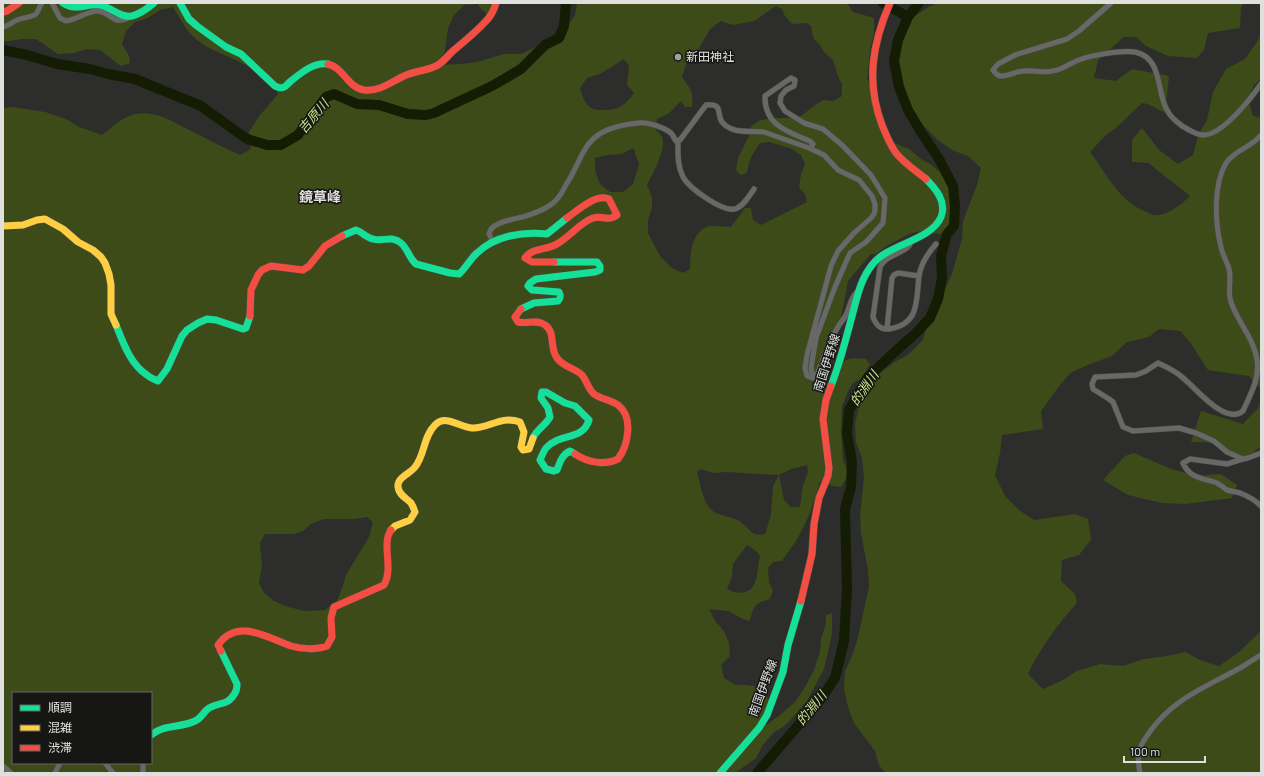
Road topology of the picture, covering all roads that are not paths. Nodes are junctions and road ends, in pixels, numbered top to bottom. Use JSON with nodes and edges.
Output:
{"nodes":[{"id":1,"x":19,"y":3,"type":"edge"},
{"id":2,"x":42,"y":3,"type":"edge"},
{"id":3,"x":52,"y":3,"type":"edge"},
{"id":4,"x":64,"y":3,"type":"edge"},
{"id":5,"x":154,"y":3,"type":"edge"},
{"id":6,"x":180,"y":3,"type":"edge"},
{"id":7,"x":496,"y":3,"type":"edge"},
{"id":8,"x":890,"y":3,"type":"edge"},
{"id":9,"x":1111,"y":3,"type":"edge"},
{"id":10,"x":3,"y":12,"type":"edge"},
{"id":11,"x":132,"y":16,"type":"junction"},
{"id":12,"x":3,"y":27,"type":"edge"},
{"id":13,"x":1261,"y":84,"type":"edge"},
{"id":14,"x":1261,"y":135,"type":"edge"},
{"id":15,"x":678,"y":140,"type":"junction"},
{"id":16,"x":809,"y":148,"type":"junction"},
{"id":17,"x":754,"y":189,"type":"dead end"},
{"id":18,"x":3,"y":226,"type":"edge"},
{"id":19,"x":911,"y":241,"type":"junction"},
{"id":20,"x":493,"y":242,"type":"junction"},
{"id":21,"x":936,"y":244,"type":"dead end"},
{"id":22,"x":919,"y":276,"type":"junction"},
{"id":23,"x":859,"y":290,"type":"junction"},
{"id":24,"x":887,"y":329,"type":"junction"},
{"id":25,"x":813,"y":378,"type":"junction"},
{"id":26,"x":1261,"y":453,"type":"edge"},
{"id":27,"x":1242,"y":459,"type":"junction"},
{"id":28,"x":1261,"y":506,"type":"edge"},
{"id":29,"x":1261,"y":655,"type":"edge"},
{"id":30,"x":152,"y":734,"type":"edge"},
{"id":31,"x":60,"y":764,"type":"edge"},
{"id":32,"x":106,"y":764,"type":"edge"},
{"id":33,"x":3,"y":766,"type":"edge"},
{"id":34,"x":11,"y":773,"type":"edge"},
{"id":35,"x":55,"y":773,"type":"edge"},
{"id":36,"x":113,"y":773,"type":"edge"},
{"id":37,"x":720,"y":773,"type":"edge"},
{"id":38,"x":1140,"y":773,"type":"edge"}],
"edges":[{"from":1,"to":10,"type":"street"},
{"from":2,"to":12,"type":"street"},
{"from":3,"to":11,"type":"street"},
{"from":4,"to":11,"type":"street"},
{"from":5,"to":11,"type":"street"},
{"from":6,"to":7,"type":"street"},
{"from":8,"to":19,"type":"street","name":"南国伊野線"},
{"from":9,"to":13,"type":"street"},
{"from":14,"to":27,"type":"street"},
{"from":15,"to":16,"type":"street"},
{"from":15,"to":17,"type":"street"},
{"from":15,"to":20,"type":"street"},
{"from":16,"to":25,"type":"street"},
{"from":16,"to":25,"type":"street"},
{"from":18,"to":20,"type":"street"},
{"from":19,"to":23,"type":"street","name":"南国伊野線"},
{"from":19,"to":24,"type":"street"},
{"from":20,"to":30,"type":"street"},
{"from":21,"to":22,"type":"street"},
{"from":22,"to":24,"type":"street"},
{"from":22,"to":24,"type":"street"},
{"from":23,"to":25,"type":"street"},
{"from":23,"to":37,"type":"street","name":"南国伊野線"},
{"from":26,"to":27,"type":"street"},
{"from":27,"to":28,"type":"street"},
{"from":29,"to":38,"type":"street"},
{"from":31,"to":35,"type":"street"},
{"from":32,"to":36,"type":"street"},
{"from":33,"to":34,"type":"street"}]}
